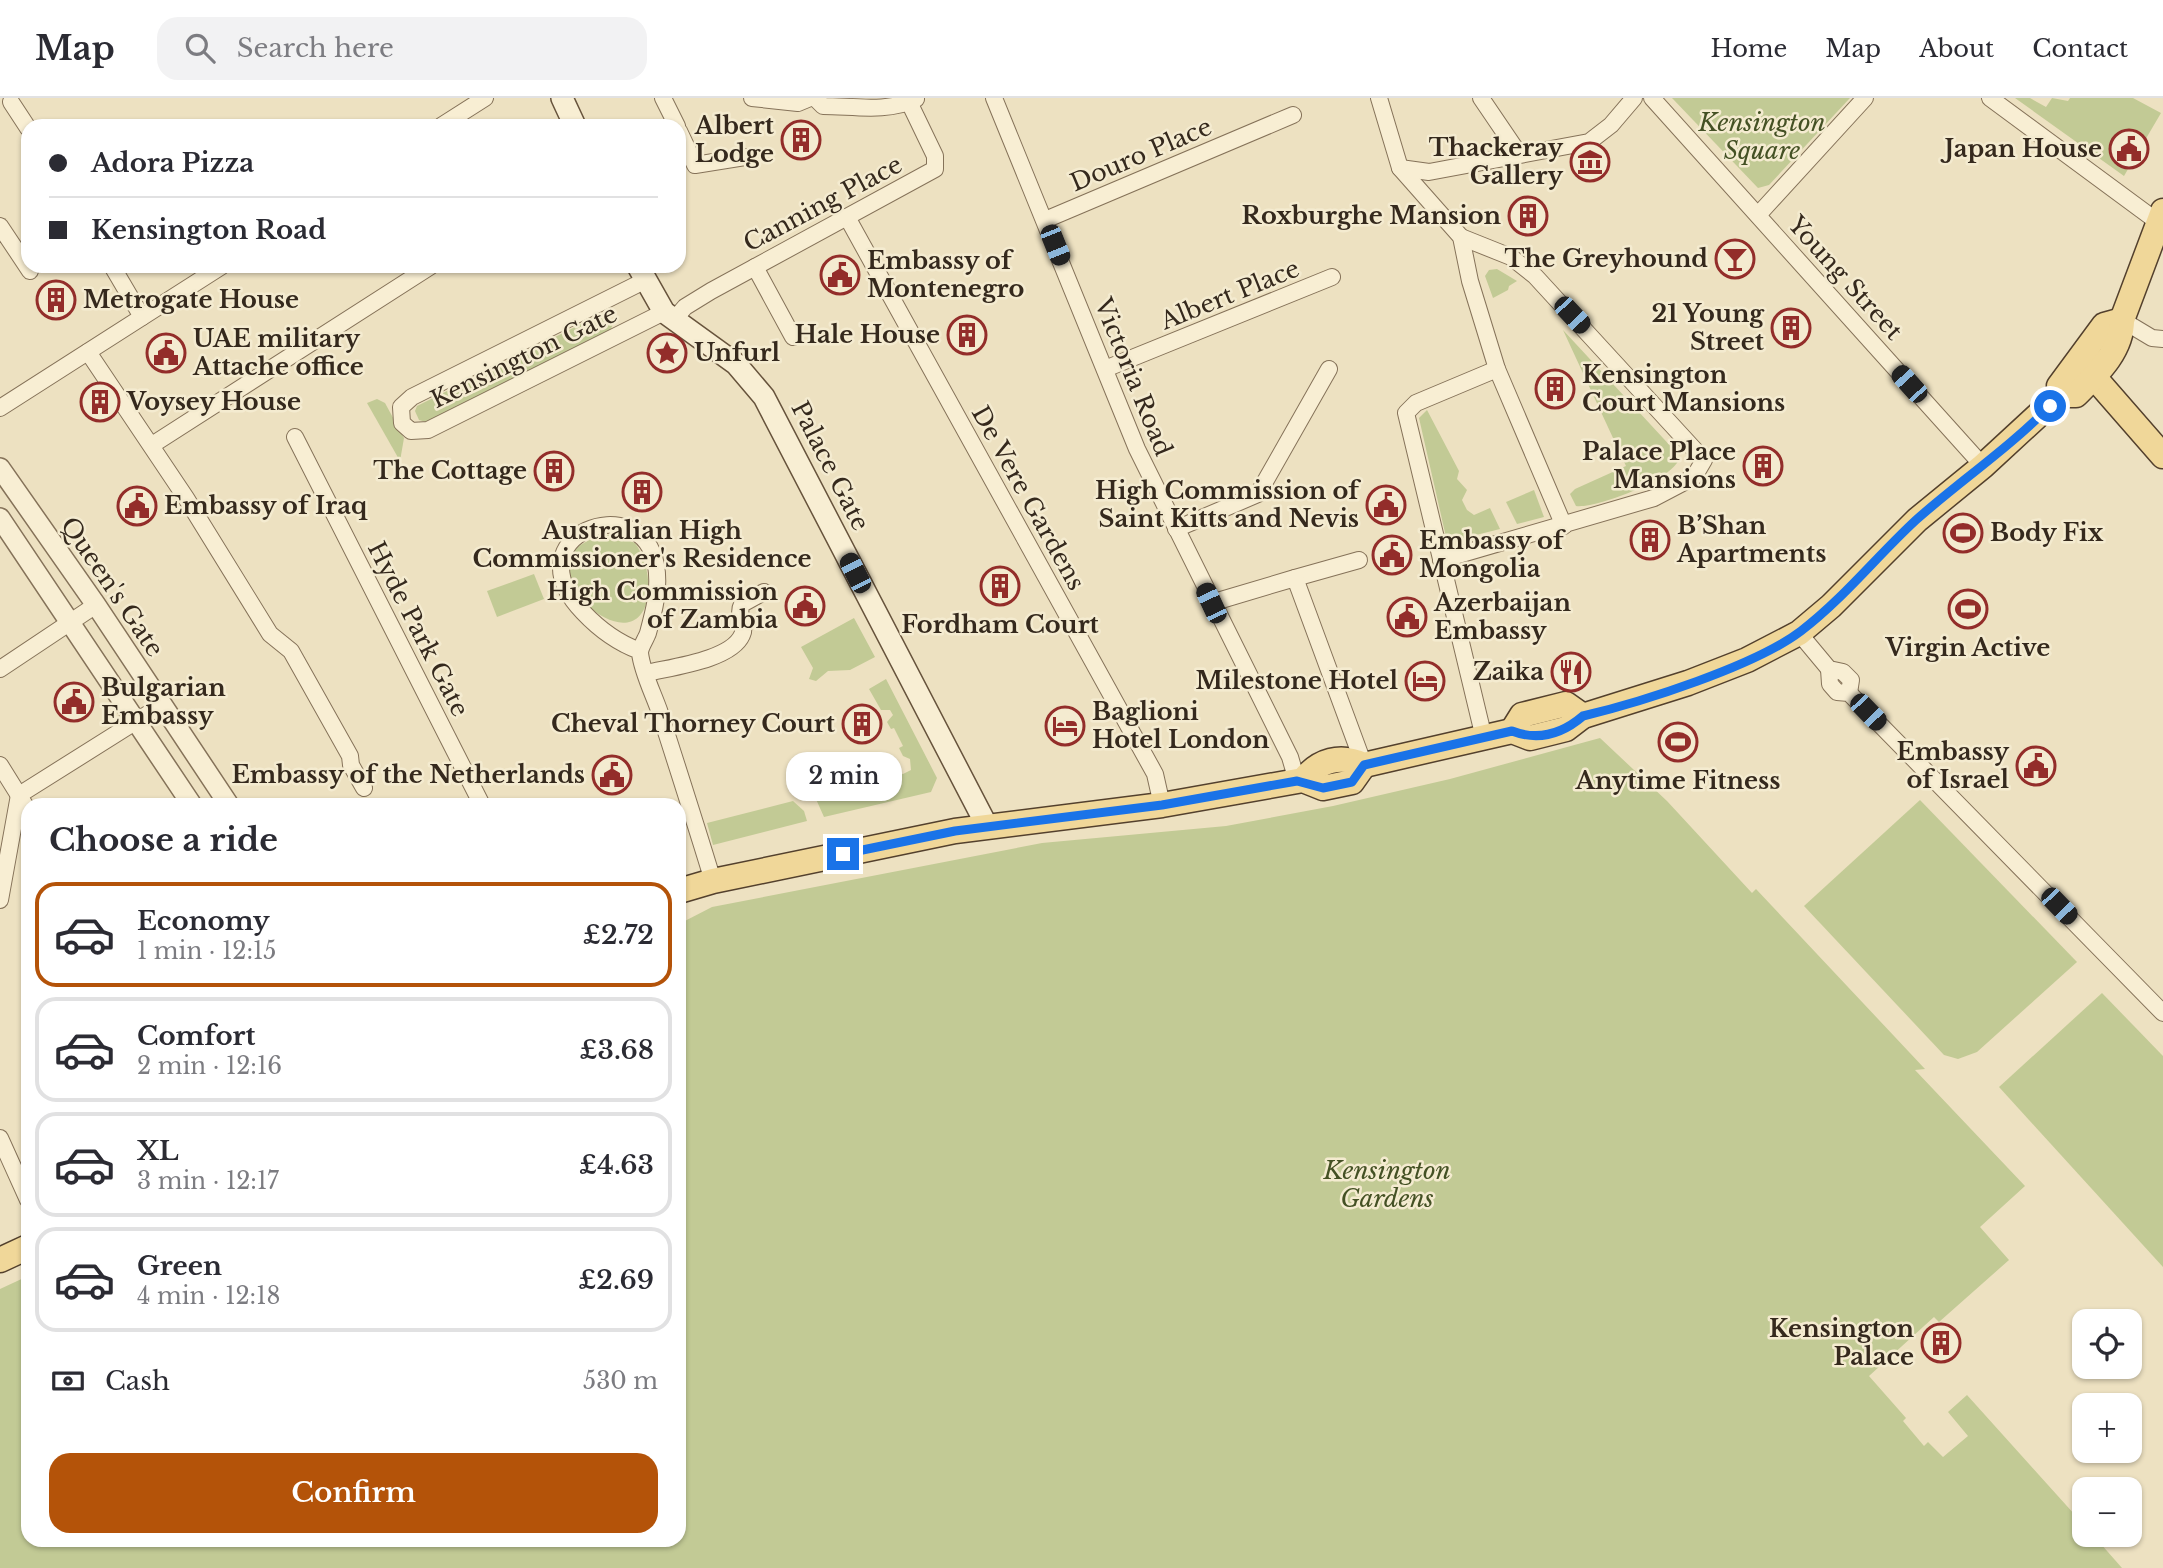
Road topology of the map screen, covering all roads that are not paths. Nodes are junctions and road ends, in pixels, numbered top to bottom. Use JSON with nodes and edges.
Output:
{"nodes":[{"id":1,"x":485,"y":98,"type":"edge"},
{"id":2,"x":562,"y":98,"type":"edge"},
{"id":3,"x":663,"y":98,"type":"edge"},
{"id":4,"x":752,"y":98,"type":"edge"},
{"id":5,"x":813,"y":98,"type":"edge"},
{"id":6,"x":994,"y":98,"type":"edge"},
{"id":7,"x":1379,"y":98,"type":"edge"},
{"id":8,"x":1481,"y":98,"type":"edge"},
{"id":9,"x":1634,"y":98,"type":"edge"},
{"id":10,"x":1652,"y":98,"type":"edge"},
{"id":11,"x":1865,"y":98,"type":"edge"},
{"id":12,"x":1990,"y":98,"type":"edge"},
{"id":13,"x":913,"y":100,"type":"edge"},
{"id":14,"x":12,"y":102,"type":"edge"},
{"id":15,"x":834,"y":102,"type":"edge"},
{"id":16,"x":1293,"y":115,"type":"dead end"},
{"id":17,"x":22,"y":119,"type":"edge"},
{"id":18,"x":452,"y":119,"type":"edge"},
{"id":19,"x":572,"y":119,"type":"edge"},
{"id":20,"x":674,"y":119,"type":"edge"},
{"id":21,"x":686,"y":145,"type":"edge"},
{"id":22,"x":1519,"y":154,"type":"junction"},
{"id":23,"x":745,"y":158,"type":"dead end"},
{"id":24,"x":1400,"y":168,"type":"junction"},
{"id":25,"x":1758,"y":215,"type":"junction"},
{"id":26,"x":2160,"y":216,"type":"edge"},
{"id":27,"x":847,"y":217,"type":"junction"},
{"id":28,"x":1045,"y":220,"type":"junction"},
{"id":29,"x":0,"y":226,"type":"edge"},
{"id":30,"x":1461,"y":237,"type":"junction"},
{"id":31,"x":21,"y":258,"type":"edge"},
{"id":32,"x":755,"y":267,"type":"junction"},
{"id":33,"x":116,"y":273,"type":"edge"},
{"id":34,"x":211,"y":273,"type":"edge"},
{"id":35,"x":420,"y":273,"type":"edge"},
{"id":36,"x":641,"y":273,"type":"edge"},
{"id":37,"x":1332,"y":277,"type":"dead end"},
{"id":38,"x":669,"y":316,"type":"junction"},
{"id":39,"x":142,"y":317,"type":"junction"},
{"id":40,"x":2122,"y":320,"type":"junction"},
{"id":41,"x":793,"y":337,"type":"dead end"},
{"id":42,"x":2163,"y":339,"type":"edge"},
{"id":43,"x":2087,"y":349,"type":"junction"},
{"id":44,"x":88,"y":352,"type":"junction"},
{"id":45,"x":1105,"y":369,"type":"junction"},
{"id":46,"x":1329,"y":369,"type":"dead end"},
{"id":47,"x":1497,"y":369,"type":"junction"},
{"id":48,"x":2094,"y":377,"type":"junction"},
{"id":49,"x":2062,"y":388,"type":"junction"},
{"id":50,"x":0,"y":408,"type":"edge"},
{"id":51,"x":295,"y":437,"type":"dead end"},
{"id":52,"x":152,"y":445,"type":"junction"},
{"id":53,"x":2163,"y":456,"type":"edge"},
{"id":54,"x":1983,"y":466,"type":"junction"},
{"id":55,"x":0,"y":468,"type":"edge"},
{"id":56,"x":0,"y":518,"type":"edge"},
{"id":57,"x":1564,"y":526,"type":"junction"},
{"id":58,"x":1176,"y":529,"type":"junction"},
{"id":59,"x":1359,"y":560,"type":"dead end"},
{"id":60,"x":1441,"y":560,"type":"junction"},
{"id":61,"x":1295,"y":578,"type":"junction"},
{"id":62,"x":764,"y":592,"type":"dead end"},
{"id":63,"x":1211,"y":603,"type":"junction"},
{"id":64,"x":96,"y":605,"type":"junction"},
{"id":65,"x":72,"y":623,"type":"junction"},
{"id":66,"x":1799,"y":633,"type":"junction"},
{"id":67,"x":640,"y":651,"type":"junction"},
{"id":68,"x":0,"y":669,"type":"edge"},
{"id":69,"x":647,"y":673,"type":"junction"},
{"id":70,"x":162,"y":705,"type":"junction"},
{"id":71,"x":136,"y":722,"type":"junction"},
{"id":72,"x":1484,"y":738,"type":"junction"},
{"id":73,"x":0,"y":765,"type":"edge"},
{"id":74,"x":1364,"y":765,"type":"junction"},
{"id":75,"x":1300,"y":780,"type":"junction"},
{"id":76,"x":364,"y":788,"type":"dead end"},
{"id":77,"x":19,"y":795,"type":"junction"},
{"id":78,"x":21,"y":798,"type":"edge"},
{"id":79,"x":186,"y":798,"type":"edge"},
{"id":80,"x":224,"y":798,"type":"edge"},
{"id":81,"x":478,"y":798,"type":"edge"},
{"id":82,"x":1162,"y":805,"type":"junction"},
{"id":83,"x":987,"y":826,"type":"junction"},
{"id":84,"x":713,"y":881,"type":"junction"},
{"id":85,"x":686,"y":889,"type":"edge"},
{"id":86,"x":0,"y":901,"type":"edge"},
{"id":87,"x":2163,"y":1013,"type":"edge"},
{"id":88,"x":0,"y":1138,"type":"edge"},
{"id":89,"x":21,"y":1184,"type":"edge"},
{"id":90,"x":21,"y":1250,"type":"edge"},
{"id":91,"x":0,"y":1260,"type":"edge"}],
"edges":[{"from":1,"to":18,"type":"street"},
{"from":2,"to":19,"type":"main road"},
{"from":3,"to":20,"type":"street"},
{"from":4,"to":5,"type":"street"},
{"from":5,"to":15,"type":"street"},
{"from":6,"to":28,"type":"street","name":"Victoria Road"},
{"from":7,"to":24,"type":"street"},
{"from":8,"to":22,"type":"street"},
{"from":9,"to":22,"type":"street"},
{"from":10,"to":25,"type":"street"},
{"from":11,"to":25,"type":"street"},
{"from":12,"to":26,"type":"street"},
{"from":13,"to":15,"type":"street"},
{"from":13,"to":27,"type":"street","name":"Canning Place"},
{"from":14,"to":17,"type":"street"},
{"from":16,"to":28,"type":"street","name":"Douro Place"},
{"from":21,"to":23,"type":"street"},
{"from":22,"to":24,"type":"street"},
{"from":24,"to":30,"type":"street"},
{"from":25,"to":54,"type":"street","name":"Young Street"},
{"from":26,"to":40,"type":"main road"},
{"from":27,"to":32,"type":"street","name":"Canning Place"},
{"from":27,"to":82,"type":"street","name":"De Vere Gardens"},
{"from":28,"to":45,"type":"street","name":"Victoria Road"},
{"from":29,"to":31,"type":"street"},
{"from":30,"to":47,"type":"street"},
{"from":30,"to":57,"type":"street"},
{"from":32,"to":38,"type":"street","name":"Canning Place"},
{"from":32,"to":41,"type":"street"},
{"from":33,"to":39,"type":"street"},
{"from":34,"to":39,"type":"street"},
{"from":35,"to":52,"type":"street"},
{"from":36,"to":38,"type":"main road"},
{"from":36,"to":38,"type":"street","name":"Kensington Gate"},
{"from":37,"to":45,"type":"street","name":"Albert Place"},
{"from":38,"to":83,"type":"main road","name":"Palace Gate"},
{"from":39,"to":44,"type":"street"},
{"from":40,"to":42,"type":"street"},
{"from":40,"to":43,"type":"main road"},
{"from":40,"to":48,"type":"main road"},
{"from":43,"to":48,"type":"main road"},
{"from":43,"to":49,"type":"main road"},
{"from":44,"to":50,"type":"street"},
{"from":44,"to":52,"type":"street"},
{"from":45,"to":58,"type":"street","name":"Victoria Road"},
{"from":46,"to":58,"type":"street"},
{"from":47,"to":57,"type":"street"},
{"from":47,"to":60,"type":"street"},
{"from":48,"to":49,"type":"main road"},
{"from":48,"to":53,"type":"main road"},
{"from":49,"to":54,"type":"main road"},
{"from":51,"to":81,"type":"street","name":"Hyde Park Gate"},
{"from":52,"to":76,"type":"street"},
{"from":54,"to":66,"type":"main road"},
{"from":55,"to":64,"type":"street","name":"Queen's Gate"},
{"from":56,"to":65,"type":"street"},
{"from":57,"to":60,"type":"street"},
{"from":58,"to":63,"type":"street","name":"Victoria Road"},
{"from":59,"to":61,"type":"street"},
{"from":60,"to":72,"type":"street"},
{"from":61,"to":63,"type":"street"},
{"from":61,"to":74,"type":"street"},
{"from":62,"to":69,"type":"street"},
{"from":63,"to":75,"type":"street","name":"Victoria Road"},
{"from":64,"to":65,"type":"street"},
{"from":64,"to":70,"type":"street","name":"Queen's Gate"},
{"from":65,"to":68,"type":"street"},
{"from":65,"to":71,"type":"street"},
{"from":66,"to":72,"type":"main road"},
{"from":66,"to":87,"type":"street"},
{"from":67,"to":67,"type":"street"},
{"from":67,"to":69,"type":"street"},
{"from":69,"to":84,"type":"street"},
{"from":70,"to":71,"type":"street"},
{"from":70,"to":80,"type":"street","name":"Queen's Gate"},
{"from":71,"to":77,"type":"street"},
{"from":71,"to":79,"type":"street"},
{"from":72,"to":74,"type":"main road"},
{"from":73,"to":77,"type":"street"},
{"from":74,"to":75,"type":"main road"},
{"from":75,"to":82,"type":"main road"},
{"from":77,"to":78,"type":"street"},
{"from":77,"to":86,"type":"street"},
{"from":82,"to":83,"type":"main road"},
{"from":83,"to":84,"type":"main road"},
{"from":84,"to":85,"type":"main road"},
{"from":88,"to":89,"type":"street"},
{"from":90,"to":91,"type":"main road"}]}
